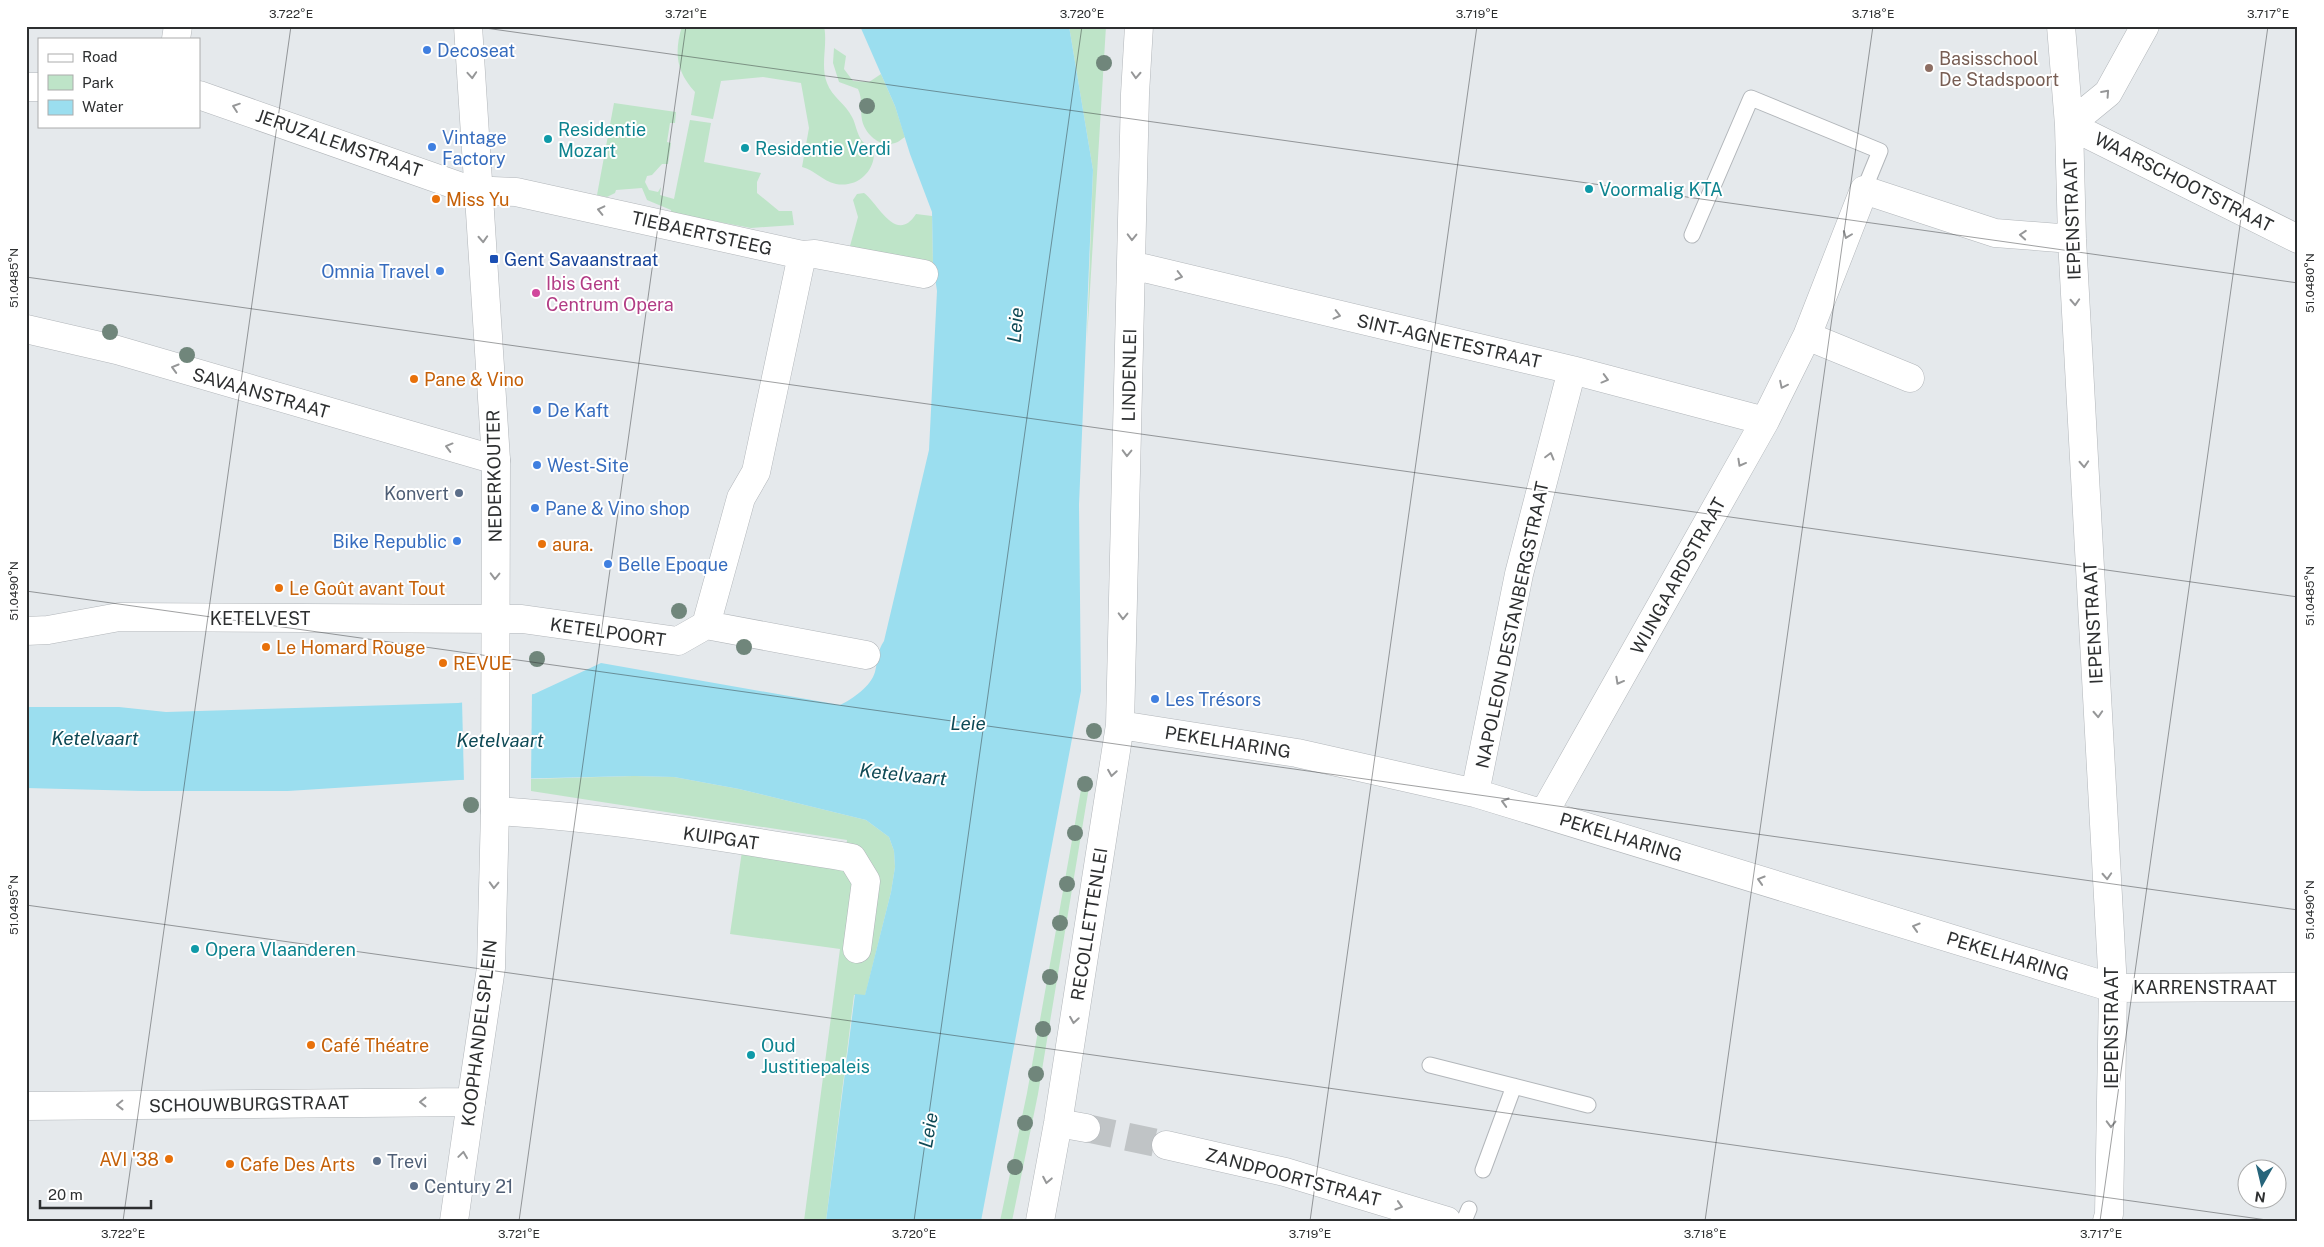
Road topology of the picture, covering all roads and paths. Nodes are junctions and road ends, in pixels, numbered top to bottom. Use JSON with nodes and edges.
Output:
{"nodes":[{"id":1,"x":468,"y":26,"type":"edge"},
{"id":2,"x":1139,"y":26,"type":"edge"},
{"id":3,"x":2062,"y":26,"type":"edge"},
{"id":4,"x":2145,"y":26,"type":"edge"},
{"id":5,"x":200,"y":95,"type":"edge"},
{"id":6,"x":2070,"y":125,"type":"junction"},
{"id":7,"x":1864,"y":190,"type":"junction"},
{"id":8,"x":480,"y":191,"type":"junction"},
{"id":9,"x":1692,"y":235,"type":"dead end"},
{"id":10,"x":2072,"y":239,"type":"junction"},
{"id":11,"x":2298,"y":239,"type":"edge"},
{"id":12,"x":802,"y":255,"type":"junction"},
{"id":13,"x":1132,"y":265,"type":"junction"},
{"id":14,"x":924,"y":274,"type":"dead end"},
{"id":15,"x":26,"y":329,"type":"edge"},
{"id":16,"x":1807,"y":336,"type":"junction"},
{"id":17,"x":1572,"y":370,"type":"junction"},
{"id":18,"x":1910,"y":378,"type":"dead end"},
{"id":19,"x":1765,"y":421,"type":"junction"},
{"id":20,"x":496,"y":460,"type":"junction"},
{"id":21,"x":494,"y":620,"type":"junction"},
{"id":22,"x":706,"y":625,"type":"junction"},
{"id":23,"x":26,"y":630,"type":"edge"},
{"id":24,"x":866,"y":654,"type":"dead end"},
{"id":25,"x":1120,"y":725,"type":"junction"},
{"id":26,"x":495,"y":784,"type":"joint"},
{"id":27,"x":1475,"y":793,"type":"junction"},
{"id":28,"x":495,"y":811,"type":"junction"},
{"id":29,"x":1544,"y":813,"type":"junction"},
{"id":30,"x":857,"y":949,"type":"dead end"},
{"id":31,"x":2298,"y":986,"type":"edge"},
{"id":32,"x":2113,"y":988,"type":"junction"},
{"id":33,"x":1430,"y":1064,"type":"dead end"},
{"id":34,"x":1514,"y":1086,"type":"junction"},
{"id":35,"x":471,"y":1102,"type":"junction"},
{"id":36,"x":1588,"y":1105,"type":"dead end"},
{"id":37,"x":26,"y":1106,"type":"edge"},
{"id":38,"x":1058,"y":1123,"type":"junction"},
{"id":39,"x":1086,"y":1128,"type":"tunnel mouth"},
{"id":40,"x":1166,"y":1145,"type":"tunnel mouth"},
{"id":41,"x":1483,"y":1170,"type":"dead end"},
{"id":42,"x":1460,"y":1217,"type":"edge"},
{"id":43,"x":454,"y":1221,"type":"edge"},
{"id":44,"x":1040,"y":1221,"type":"edge"},
{"id":45,"x":2107,"y":1221,"type":"edge"}],
"edges":[{"from":1,"to":8,"type":"street","name":"NEDERKOUTER","one_way":true},
{"from":2,"to":13,"type":"street","name":"LINDENLEI","one_way":true},
{"from":3,"to":6,"type":"street","name":"IEPENSTRAAT"},
{"from":6,"to":4,"type":"street","one_way":true},
{"from":8,"to":5,"type":"street","name":"JERUZALEMSTRAAT","one_way":true},
{"from":6,"to":10,"type":"street","name":"IEPENSTRAAT"},
{"from":6,"to":11,"type":"street","name":"WAARSCHOOTSTRAAT"},
{"from":7,"to":9,"type":"lane"},
{"from":10,"to":7,"type":"street","one_way":true},
{"from":7,"to":16,"type":"street","name":"WIJNGAARDSTRAAT","one_way":true},
{"from":12,"to":8,"type":"street","name":"TIEBAERTSTEEG","one_way":true},
{"from":8,"to":20,"type":"street","name":"NEDERKOUTER","one_way":true},
{"from":10,"to":32,"type":"street","name":"IEPENSTRAAT","one_way":true},
{"from":12,"to":14,"type":"street","name":"TIEBAERTSTEEG"},
{"from":12,"to":22,"type":"street"},
{"from":13,"to":17,"type":"street","name":"SINT-AGNETESTRAAT","one_way":true},
{"from":13,"to":25,"type":"street","name":"LINDENLEI","one_way":true},
{"from":20,"to":15,"type":"street","name":"SAVAANSTRAAT","one_way":true},
{"from":16,"to":18,"type":"street"},
{"from":16,"to":19,"type":"street","name":"WIJNGAARDSTRAAT","one_way":true},
{"from":17,"to":19,"type":"street","name":"SINT-AGNETESTRAAT","one_way":true},
{"from":27,"to":17,"type":"street","name":"NAPOLEON DESTANBERGSTRAAT","one_way":true},
{"from":19,"to":29,"type":"street","name":"WIJNGAARDSTRAAT","one_way":true},
{"from":20,"to":21,"type":"street","name":"NEDERKOUTER","one_way":true},
{"from":21,"to":22,"type":"street","name":"KETELPOORT"},
{"from":21,"to":23,"type":"street","name":"KETELVEST"},
{"from":21,"to":26,"type":"street","name":"NEDERKOUTER"},
{"from":22,"to":24,"type":"street"},
{"from":25,"to":27,"type":"street","name":"PEKELHARING"},
{"from":25,"to":38,"type":"street","name":"RECOLLETTENLEI","one_way":true},
{"from":26,"to":28,"type":"street","name":"KOOPHANDELSPLEIN"},
{"from":29,"to":27,"type":"street","name":"PEKELHARING","one_way":true},
{"from":28,"to":30,"type":"street","name":"KUIPGAT"},
{"from":28,"to":35,"type":"street","name":"KOOPHANDELSPLEIN","one_way":true},
{"from":32,"to":29,"type":"street","name":"PEKELHARING","one_way":true},
{"from":31,"to":32,"type":"street","name":"KARRENSTRAAT"},
{"from":32,"to":45,"type":"street","name":"IEPENSTRAAT","one_way":true},
{"from":33,"to":34,"type":"lane"},
{"from":34,"to":36,"type":"lane"},
{"from":34,"to":41,"type":"lane"},
{"from":35,"to":37,"type":"street","name":"SCHOUWBURGSTRAAT","one_way":true},
{"from":43,"to":35,"type":"street","name":"KOOPHANDELSPLEIN","one_way":true},
{"from":38,"to":39,"type":"street"},
{"from":38,"to":44,"type":"street","name":"RECOLLETTENLEI","one_way":true},
{"from":40,"to":42,"type":"street","name":"ZANDPOORTSTRAAT","one_way":true}]}
